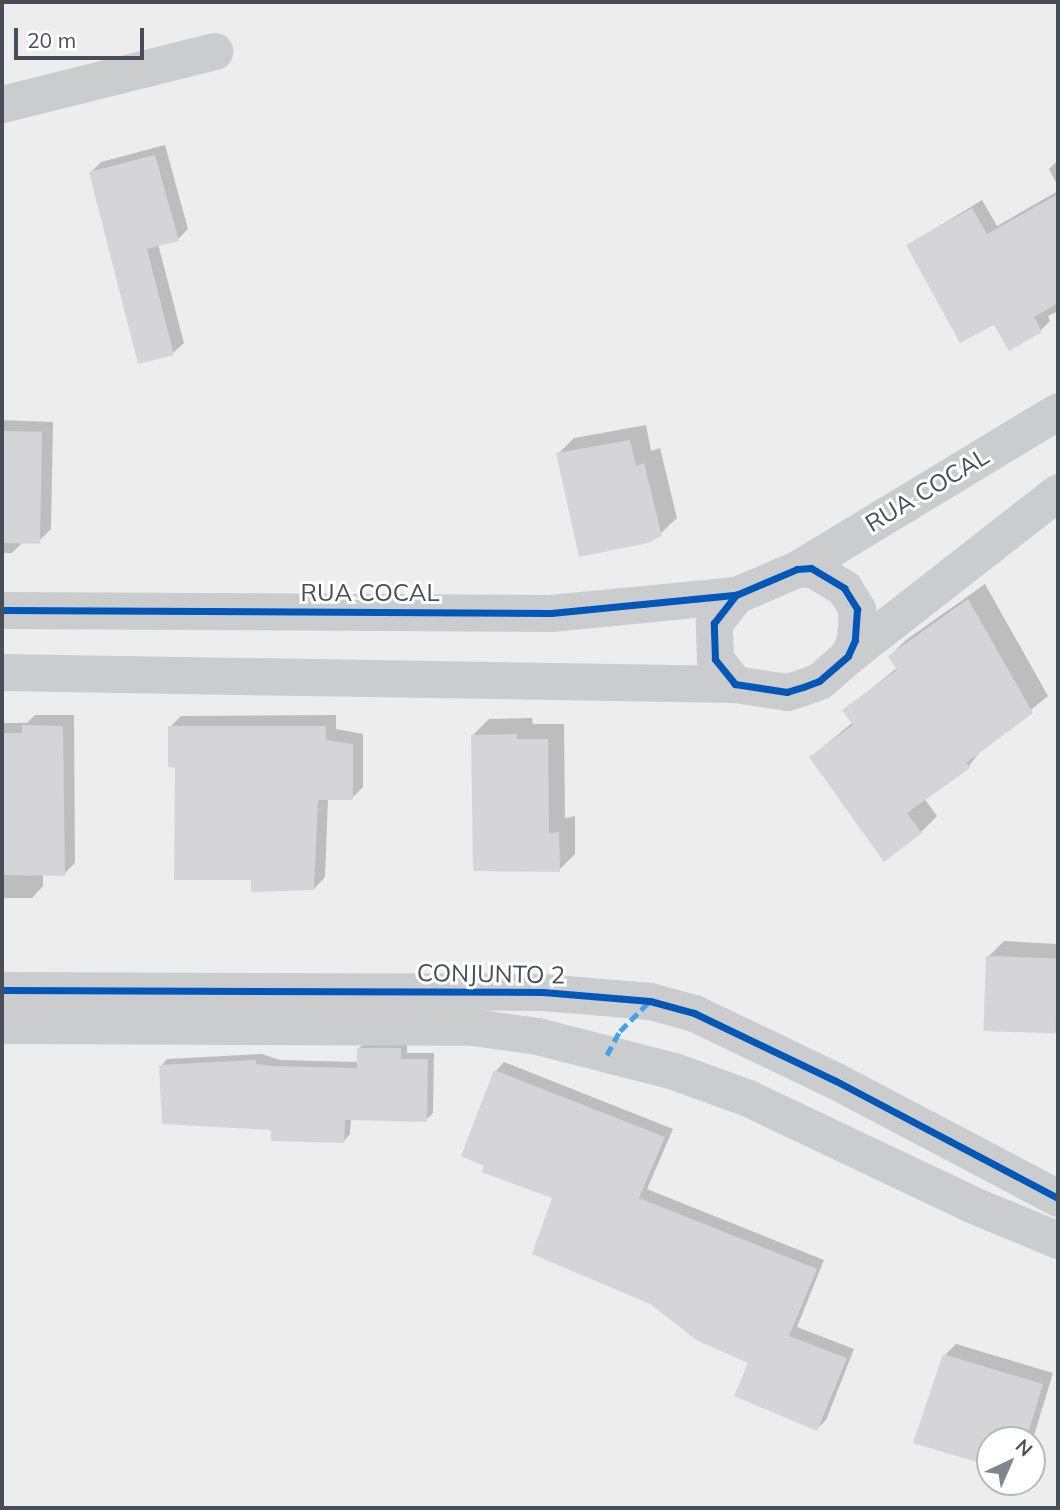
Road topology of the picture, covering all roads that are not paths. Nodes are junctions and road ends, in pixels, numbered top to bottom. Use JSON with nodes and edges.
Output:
{"nodes":[{"id":1,"x":215,"y":51,"type":"dead end"},
{"id":2,"x":2,"y":104,"type":"edge"},
{"id":3,"x":1058,"y":411,"type":"edge"},
{"id":4,"x":1058,"y":492,"type":"edge"},
{"id":5,"x":797,"y":569,"type":"junction"},
{"id":6,"x":736,"y":595,"type":"junction"},
{"id":7,"x":2,"y":610,"type":"edge"},
{"id":8,"x":848,"y":656,"type":"junction"},
{"id":9,"x":2,"y":672,"type":"edge"},
{"id":10,"x":734,"y":684,"type":"junction"},
{"id":11,"x":2,"y":990,"type":"edge"},
{"id":12,"x":472,"y":991,"type":"junction"},
{"id":13,"x":163,"y":1007,"type":"junction"},
{"id":14,"x":2,"y":1025,"type":"edge"},
{"id":15,"x":472,"y":1027,"type":"junction"},
{"id":16,"x":1058,"y":1198,"type":"edge"},
{"id":17,"x":1058,"y":1240,"type":"edge"}],
"edges":[{"from":1,"to":2,"type":"street"},
{"from":3,"to":5,"type":"street","name":"RUA COCAL"},
{"from":4,"to":8,"type":"street"},
{"from":5,"to":6,"type":"street"},
{"from":5,"to":8,"type":"street"},
{"from":6,"to":7,"type":"street","name":"RUA COCAL"},
{"from":6,"to":10,"type":"street"},
{"from":8,"to":10,"type":"street"},
{"from":9,"to":10,"type":"street"},
{"from":11,"to":13,"type":"street","name":"CONJUNTO 2"},
{"from":12,"to":13,"type":"street","name":"CONJUNTO 2"},
{"from":12,"to":15,"type":"street"},
{"from":12,"to":16,"type":"street","name":"CONJUNTO 2"},
{"from":13,"to":14,"type":"street","name":"CONJUNTO 2"},
{"from":13,"to":15,"type":"street","name":"CONJUNTO 2"},
{"from":15,"to":17,"type":"street","name":"CONJUNTO 2"}]}
